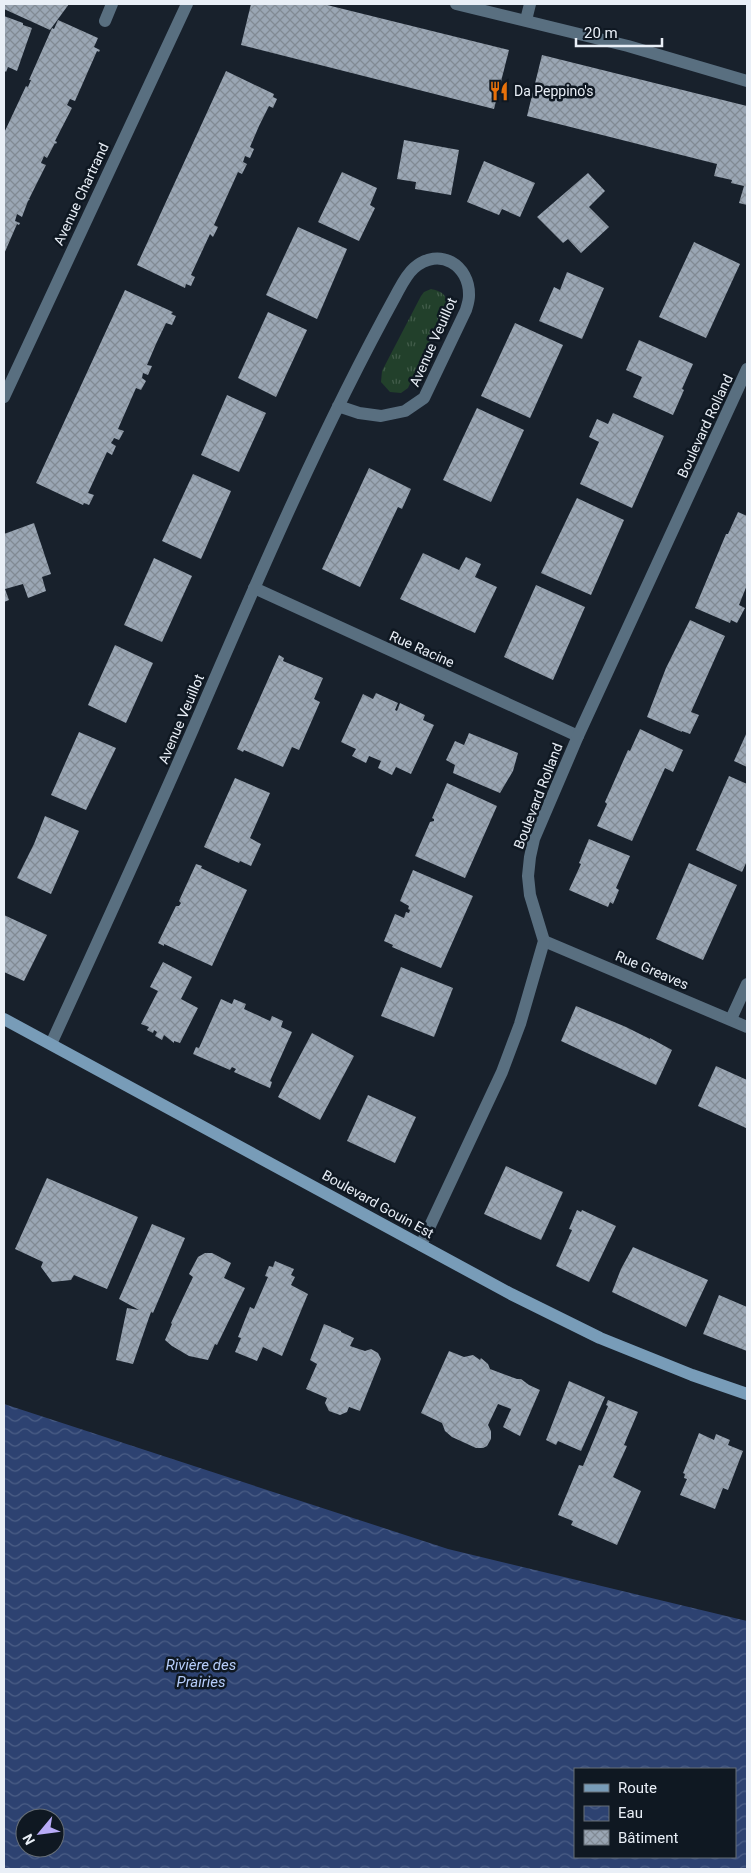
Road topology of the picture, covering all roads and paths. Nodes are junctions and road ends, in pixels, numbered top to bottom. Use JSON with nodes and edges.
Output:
{"nodes":[{"id":1,"x":112,"y":4,"type":"edge"},
{"id":2,"x":187,"y":4,"type":"edge"},
{"id":3,"x":456,"y":4,"type":"edge"},
{"id":4,"x":530,"y":4,"type":"edge"},
{"id":5,"x":526,"y":20,"type":"junction"},
{"id":6,"x":105,"y":22,"type":"dead end"},
{"id":7,"x":747,"y":82,"type":"edge"},
{"id":8,"x":747,"y":369,"type":"edge"},
{"id":9,"x":4,"y":397,"type":"edge"},
{"id":10,"x":338,"y":406,"type":"junction"},
{"id":11,"x":254,"y":588,"type":"junction"},
{"id":12,"x":578,"y":736,"type":"junction"},
{"id":13,"x":544,"y":941,"type":"junction"},
{"id":14,"x":747,"y":984,"type":"edge"},
{"id":15,"x":4,"y":1019,"type":"edge"},
{"id":16,"x":731,"y":1019,"type":"junction"},
{"id":17,"x":747,"y":1027,"type":"edge"},
{"id":18,"x":51,"y":1044,"type":"junction"},
{"id":19,"x":421,"y":1245,"type":"junction"},
{"id":20,"x":747,"y":1394,"type":"edge"}],
"edges":[{"from":1,"to":6,"type":"street"},
{"from":2,"to":9,"type":"street","name":"Avenue Chartrand"},
{"from":3,"to":5,"type":"street"},
{"from":4,"to":5,"type":"street"},
{"from":5,"to":7,"type":"street"},
{"from":8,"to":12,"type":"street","name":"Boulevard Rolland"},
{"from":10,"to":10,"type":"street","name":"Avenue Veuillot"},
{"from":10,"to":11,"type":"street","name":"Avenue Veuillot"},
{"from":11,"to":12,"type":"street","name":"Rue Racine"},
{"from":11,"to":18,"type":"street","name":"Avenue Veuillot"},
{"from":12,"to":13,"type":"street","name":"Boulevard Rolland"},
{"from":13,"to":16,"type":"street","name":"Rue Greaves"},
{"from":13,"to":19,"type":"street"},
{"from":14,"to":16,"type":"street"},
{"from":15,"to":18,"type":"street","name":"Boulevard Gouin Est"},
{"from":16,"to":17,"type":"street","name":"Rue Greaves"},
{"from":18,"to":19,"type":"street","name":"Boulevard Gouin Est"},
{"from":19,"to":20,"type":"street","name":"Boulevard Gouin Est"}]}
